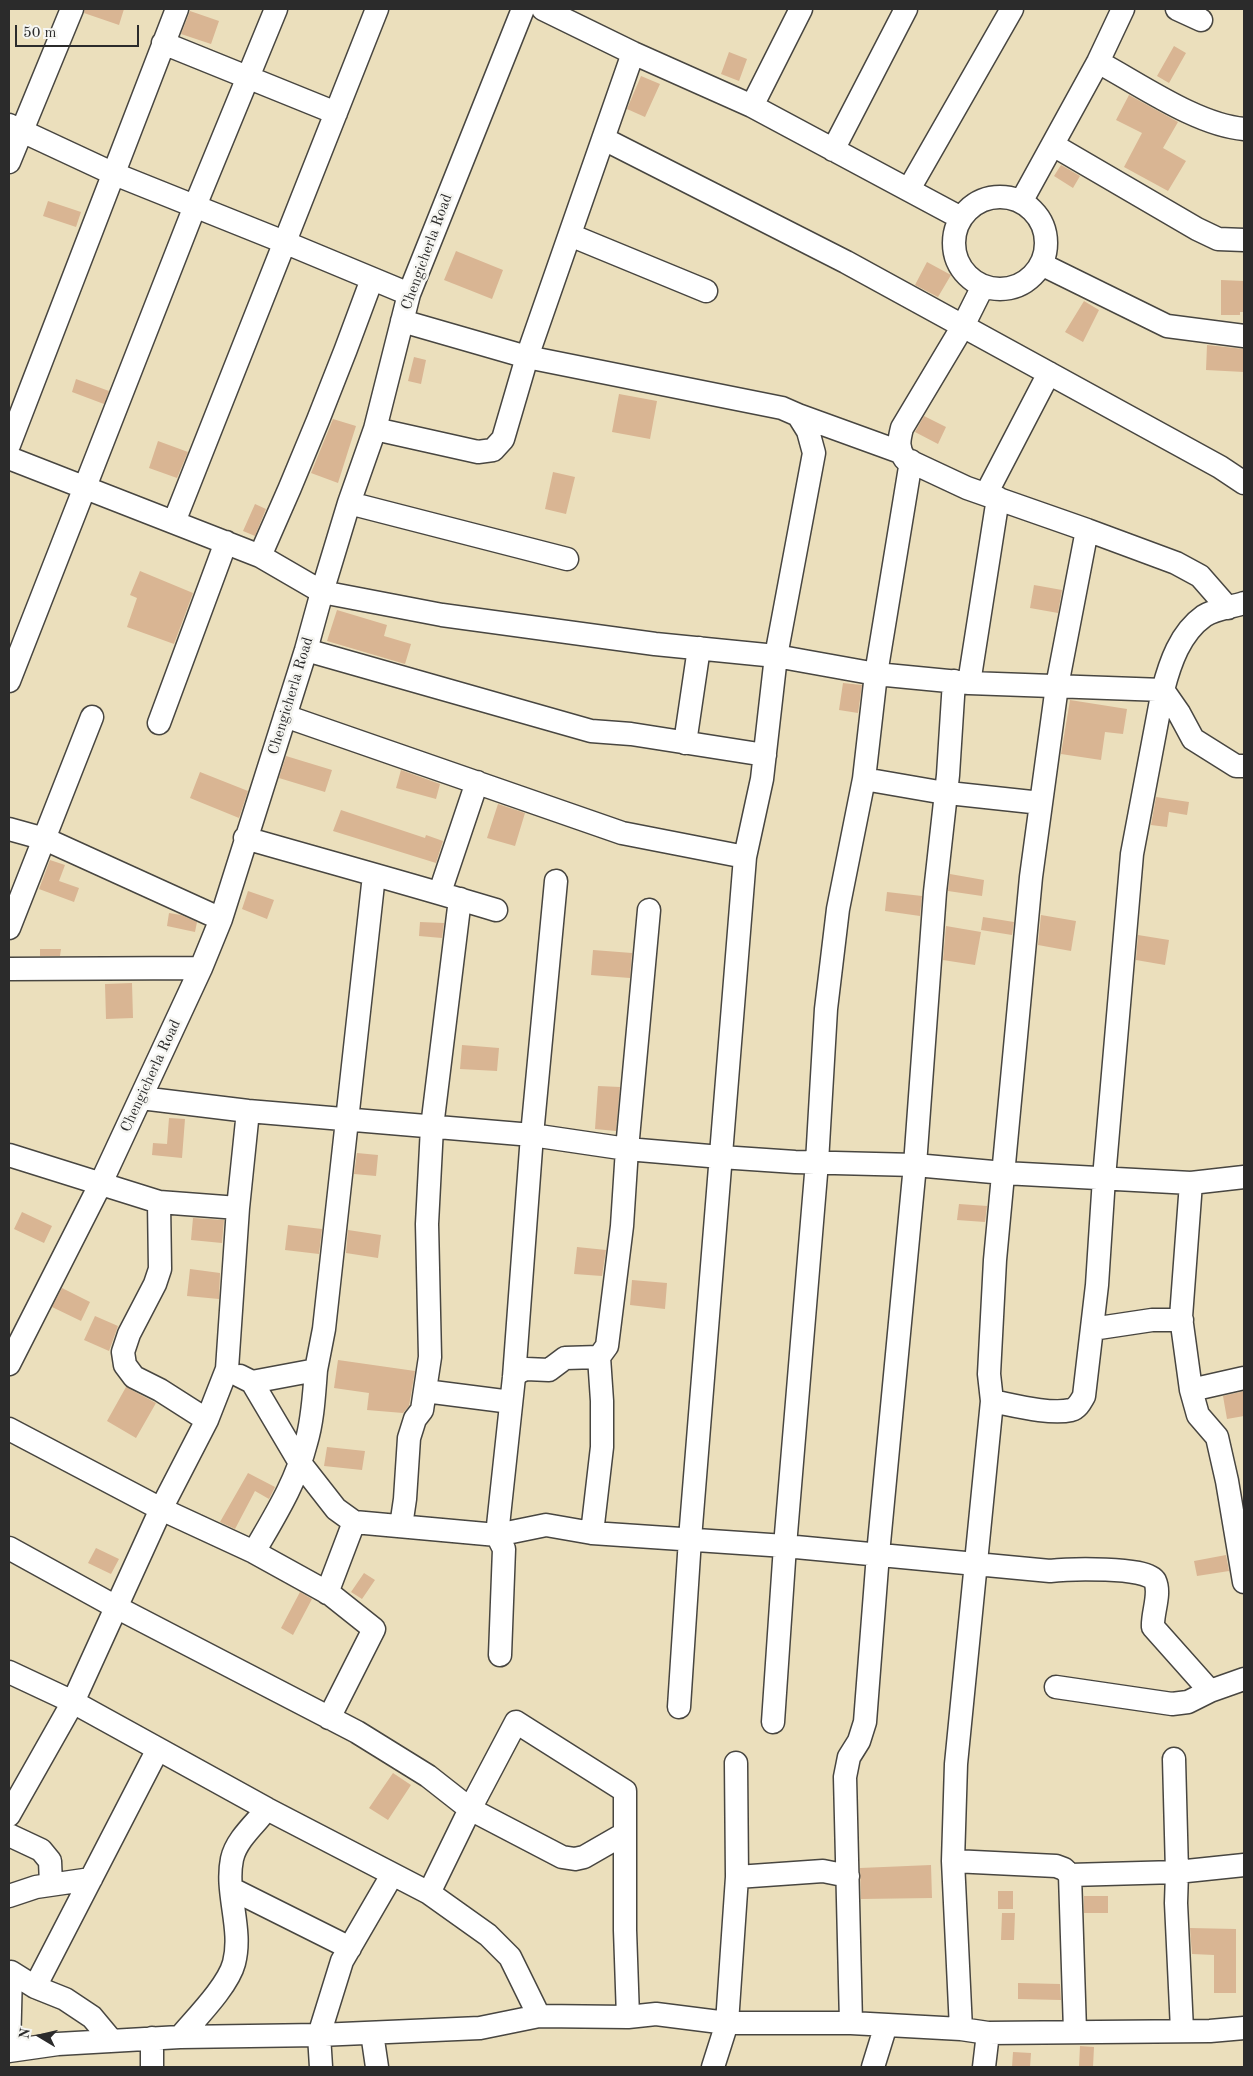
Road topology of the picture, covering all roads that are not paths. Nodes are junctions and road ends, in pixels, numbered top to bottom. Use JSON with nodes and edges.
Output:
{"nodes":[{"id":1,"x":72,"y":9,"type":"edge"},
{"id":2,"x":177,"y":9,"type":"edge"},
{"id":3,"x":276,"y":9,"type":"edge"},
{"id":4,"x":377,"y":9,"type":"edge"},
{"id":5,"x":523,"y":9,"type":"edge"},
{"id":6,"x":543,"y":9,"type":"edge"},
{"id":7,"x":800,"y":9,"type":"edge"},
{"id":8,"x":906,"y":9,"type":"edge"},
{"id":9,"x":1012,"y":9,"type":"edge"},
{"id":10,"x":1123,"y":9,"type":"edge"},
{"id":11,"x":1177,"y":9,"type":"edge"},
{"id":12,"x":1201,"y":20,"type":"dead end"},
{"id":13,"x":164,"y":43,"type":"junction"},
{"id":14,"x":633,"y":53,"type":"junction"},
{"id":15,"x":1098,"y":62,"type":"junction"},
{"id":16,"x":248,"y":77,"type":"junction"},
{"id":17,"x":752,"y":106,"type":"junction"},
{"id":18,"x":336,"y":112,"type":"junction"},
{"id":19,"x":15,"y":127,"type":"edge"},
{"id":20,"x":1244,"y":129,"type":"edge"},
{"id":21,"x":604,"y":139,"type":"junction"},
{"id":22,"x":1053,"y":145,"type":"junction"},
{"id":23,"x":832,"y":150,"type":"junction"},
{"id":24,"x":9,"y":162,"type":"edge"},
{"id":25,"x":112,"y":174,"type":"junction"},
{"id":26,"x":909,"y":190,"type":"junction"},
{"id":27,"x":1022,"y":202,"type":"junction"},
{"id":28,"x":195,"y":206,"type":"junction"},
{"id":29,"x":961,"y":218,"type":"junction"},
{"id":30,"x":570,"y":235,"type":"junction"},
{"id":31,"x":1244,"y":240,"type":"edge"},
{"id":32,"x":284,"y":242,"type":"junction"},
{"id":33,"x":1041,"y":264,"type":"junction"},
{"id":34,"x":372,"y":279,"type":"junction"},
{"id":35,"x":982,"y":286,"type":"junction"},
{"id":36,"x":706,"y":291,"type":"dead end"},
{"id":37,"x":409,"y":294,"type":"junction"},
{"id":38,"x":402,"y":321,"type":"junction"},
{"id":39,"x":964,"y":326,"type":"junction"},
{"id":40,"x":1244,"y":336,"type":"edge"},
{"id":41,"x":527,"y":357,"type":"junction"},
{"id":42,"x":1049,"y":372,"type":"junction"},
{"id":43,"x":798,"y":415,"type":"junction"},
{"id":44,"x":375,"y":429,"type":"junction"},
{"id":45,"x":9,"y":445,"type":"edge"},
{"id":46,"x":905,"y":457,"type":"junction"},
{"id":47,"x":9,"y":458,"type":"edge"},
{"id":48,"x":1244,"y":483,"type":"edge"},
{"id":49,"x":85,"y":488,"type":"junction"},
{"id":50,"x":992,"y":496,"type":"junction"},
{"id":51,"x":349,"y":503,"type":"junction"},
{"id":52,"x":174,"y":522,"type":"junction"},
{"id":53,"x":1087,"y":530,"type":"junction"},
{"id":54,"x":226,"y":542,"type":"junction"},
{"id":55,"x":260,"y":556,"type":"junction"},
{"id":56,"x":568,"y":559,"type":"dead end"},
{"id":57,"x":322,"y":592,"type":"junction"},
{"id":58,"x":1236,"y":605,"type":"edge"},
{"id":59,"x":699,"y":648,"type":"junction"},
{"id":60,"x":306,"y":650,"type":"junction"},
{"id":61,"x":776,"y":656,"type":"junction"},
{"id":62,"x":876,"y":674,"type":"junction"},
{"id":63,"x":9,"y":681,"type":"edge"},
{"id":64,"x":962,"y":682,"type":"junction"},
{"id":65,"x":1057,"y":686,"type":"junction"},
{"id":66,"x":1163,"y":690,"type":"junction"},
{"id":67,"x":285,"y":716,"type":"junction"},
{"id":68,"x":92,"y":717,"type":"dead end"},
{"id":69,"x":159,"y":723,"type":"dead end"},
{"id":70,"x":685,"y":743,"type":"junction"},
{"id":71,"x":765,"y":755,"type":"junction"},
{"id":72,"x":1244,"y":766,"type":"edge"},
{"id":73,"x":864,"y":779,"type":"junction"},
{"id":74,"x":477,"y":782,"type":"junction"},
{"id":75,"x":946,"y":792,"type":"junction"},
{"id":76,"x":1041,"y":803,"type":"junction"},
{"id":77,"x":9,"y":829,"type":"edge"},
{"id":78,"x":246,"y":838,"type":"junction"},
{"id":79,"x":45,"y":840,"type":"junction"},
{"id":80,"x":745,"y":857,"type":"junction"},
{"id":81,"x":374,"y":875,"type":"junction"},
{"id":82,"x":556,"y":882,"type":"dead end"},
{"id":83,"x":450,"y":895,"type":"junction"},
{"id":84,"x":496,"y":910,"type":"dead end"},
{"id":85,"x":649,"y":910,"type":"dead end"},
{"id":86,"x":221,"y":919,"type":"junction"},
{"id":87,"x":9,"y":928,"type":"edge"},
{"id":88,"x":201,"y":968,"type":"junction"},
{"id":89,"x":9,"y":969,"type":"edge"},
{"id":90,"x":141,"y":1098,"type":"junction"},
{"id":91,"x":248,"y":1111,"type":"junction"},
{"id":92,"x":346,"y":1120,"type":"junction"},
{"id":93,"x":432,"y":1127,"type":"junction"},
{"id":94,"x":532,"y":1135,"type":"junction"},
{"id":95,"x":627,"y":1149,"type":"junction"},
{"id":96,"x":9,"y":1155,"type":"edge"},
{"id":97,"x":722,"y":1157,"type":"junction"},
{"id":98,"x":817,"y":1162,"type":"junction"},
{"id":99,"x":915,"y":1165,"type":"junction"},
{"id":100,"x":1004,"y":1173,"type":"junction"},
{"id":101,"x":1244,"y":1177,"type":"edge"},
{"id":102,"x":1104,"y":1178,"type":"junction"},
{"id":103,"x":1190,"y":1183,"type":"junction"},
{"id":104,"x":100,"y":1185,"type":"junction"},
{"id":105,"x":159,"y":1202,"type":"junction"},
{"id":106,"x":238,"y":1208,"type":"junction"},
{"id":107,"x":1182,"y":1320,"type":"junction"},
{"id":108,"x":1092,"y":1329,"type":"junction"},
{"id":109,"x":599,"y":1357,"type":"junction"},
{"id":110,"x":9,"y":1364,"type":"edge"},
{"id":111,"x":227,"y":1369,"type":"junction"},
{"id":112,"x":316,"y":1370,"type":"junction"},
{"id":113,"x":514,"y":1377,"type":"junction"},
{"id":114,"x":1244,"y":1378,"type":"edge"},
{"id":115,"x":252,"y":1382,"type":"junction"},
{"id":116,"x":1191,"y":1390,"type":"junction"},
{"id":117,"x":425,"y":1391,"type":"junction"},
{"id":118,"x":992,"y":1401,"type":"junction"},
{"id":119,"x":511,"y":1402,"type":"junction"},
{"id":120,"x":207,"y":1420,"type":"junction"},
{"id":121,"x":9,"y":1429,"type":"edge"},
{"id":122,"x":300,"y":1463,"type":"junction"},
{"id":123,"x":161,"y":1509,"type":"junction"},
{"id":124,"x":354,"y":1522,"type":"junction"},
{"id":125,"x":401,"y":1526,"type":"junction"},
{"id":126,"x":592,"y":1533,"type":"junction"},
{"id":127,"x":498,"y":1535,"type":"junction"},
{"id":128,"x":690,"y":1539,"type":"junction"},
{"id":129,"x":785,"y":1546,"type":"junction"},
{"id":130,"x":9,"y":1548,"type":"edge"},
{"id":131,"x":254,"y":1552,"type":"junction"},
{"id":132,"x":878,"y":1554,"type":"junction"},
{"id":133,"x":976,"y":1564,"type":"junction"},
{"id":134,"x":1244,"y":1582,"type":"edge"},
{"id":135,"x":327,"y":1593,"type":"junction"},
{"id":136,"x":116,"y":1607,"type":"junction"},
{"id":137,"x":500,"y":1655,"type":"dead end"},
{"id":138,"x":9,"y":1672,"type":"edge"},
{"id":139,"x":1244,"y":1679,"type":"edge"},
{"id":140,"x":1056,"y":1687,"type":"dead end"},
{"id":141,"x":1210,"y":1691,"type":"junction"},
{"id":142,"x":73,"y":1702,"type":"junction"},
{"id":143,"x":679,"y":1707,"type":"dead end"},
{"id":144,"x":329,"y":1718,"type":"junction"},
{"id":145,"x":774,"y":1722,"type":"dead end"},
{"id":146,"x":158,"y":1749,"type":"junction"},
{"id":147,"x":1174,"y":1759,"type":"dead end"},
{"id":148,"x":736,"y":1763,"type":"dead end"},
{"id":149,"x":267,"y":1809,"type":"junction"},
{"id":150,"x":470,"y":1809,"type":"junction"},
{"id":151,"x":9,"y":1815,"type":"edge"},
{"id":152,"x":624,"y":1834,"type":"junction"},
{"id":153,"x":9,"y":1835,"type":"edge"},
{"id":154,"x":953,"y":1861,"type":"junction"},
{"id":155,"x":1244,"y":1865,"type":"edge"},
{"id":156,"x":1177,"y":1872,"type":"junction"},
{"id":157,"x":392,"y":1875,"type":"junction"},
{"id":158,"x":1070,"y":1875,"type":"junction"},
{"id":159,"x":848,"y":1876,"type":"junction"},
{"id":160,"x":737,"y":1877,"type":"junction"},
{"id":161,"x":91,"y":1879,"type":"junction"},
{"id":162,"x":51,"y":1884,"type":"junction"},
{"id":163,"x":232,"y":1889,"type":"junction"},
{"id":164,"x":429,"y":1893,"type":"junction"},
{"id":165,"x":9,"y":1896,"type":"edge"},
{"id":166,"x":350,"y":1948,"type":"junction"},
{"id":167,"x":10,"y":1971,"type":"edge"},
{"id":168,"x":35,"y":1986,"type":"junction"},
{"id":169,"x":539,"y":2016,"type":"junction"},
{"id":170,"x":628,"y":2017,"type":"junction"},
{"id":171,"x":727,"y":2023,"type":"junction"},
{"id":172,"x":852,"y":2023,"type":"junction"},
{"id":173,"x":886,"y":2026,"type":"junction"},
{"id":174,"x":961,"y":2028,"type":"junction"},
{"id":175,"x":1244,"y":2028,"type":"edge"},
{"id":176,"x":1182,"y":2030,"type":"junction"},
{"id":177,"x":1075,"y":2031,"type":"junction"},
{"id":178,"x":372,"y":2033,"type":"junction"},
{"id":179,"x":988,"y":2033,"type":"junction"},
{"id":180,"x":319,"y":2035,"type":"junction"},
{"id":181,"x":180,"y":2037,"type":"junction"},
{"id":182,"x":152,"y":2038,"type":"junction"},
{"id":183,"x":112,"y":2041,"type":"junction"},
{"id":184,"x":9,"y":2051,"type":"edge"},
{"id":185,"x":152,"y":2067,"type":"edge"},
{"id":186,"x":321,"y":2067,"type":"edge"},
{"id":187,"x":377,"y":2067,"type":"edge"},
{"id":188,"x":713,"y":2067,"type":"edge"},
{"id":189,"x":873,"y":2067,"type":"edge"},
{"id":190,"x":984,"y":2067,"type":"edge"}],
"edges":[{"from":1,"to":19,"type":"street"},
{"from":2,"to":13,"type":"street"},
{"from":3,"to":16,"type":"street"},
{"from":4,"to":18,"type":"street"},
{"from":5,"to":37,"type":"street","name":"Chengicherla Road"},
{"from":6,"to":14,"type":"street"},
{"from":7,"to":17,"type":"street"},
{"from":8,"to":23,"type":"street"},
{"from":9,"to":26,"type":"street"},
{"from":10,"to":15,"type":"street"},
{"from":11,"to":12,"type":"street"},
{"from":13,"to":16,"type":"street"},
{"from":13,"to":25,"type":"street"},
{"from":14,"to":17,"type":"street"},
{"from":14,"to":21,"type":"street"},
{"from":15,"to":20,"type":"street"},
{"from":15,"to":22,"type":"street"},
{"from":16,"to":18,"type":"street"},
{"from":16,"to":28,"type":"street"},
{"from":17,"to":23,"type":"street"},
{"from":18,"to":32,"type":"street"},
{"from":19,"to":24,"type":"street"},
{"from":19,"to":25,"type":"street"},
{"from":21,"to":30,"type":"street"},
{"from":21,"to":39,"type":"street"},
{"from":22,"to":27,"type":"street"},
{"from":22,"to":31,"type":"street"},
{"from":23,"to":26,"type":"street"},
{"from":25,"to":28,"type":"street"},
{"from":25,"to":45,"type":"street"},
{"from":26,"to":29,"type":"street"},
{"from":27,"to":29,"type":"street"},
{"from":27,"to":33,"type":"street"},
{"from":28,"to":32,"type":"street"},
{"from":28,"to":49,"type":"street"},
{"from":29,"to":35,"type":"street"},
{"from":30,"to":36,"type":"street"},
{"from":30,"to":41,"type":"street"},
{"from":32,"to":34,"type":"street"},
{"from":32,"to":52,"type":"street"},
{"from":33,"to":35,"type":"street"},
{"from":33,"to":40,"type":"street"},
{"from":34,"to":37,"type":"street"},
{"from":34,"to":55,"type":"street"},
{"from":35,"to":39,"type":"street"},
{"from":37,"to":38,"type":"street","name":"Chengicherla Road"},
{"from":38,"to":41,"type":"street"},
{"from":38,"to":44,"type":"street","name":"Chengicherla Road"},
{"from":39,"to":42,"type":"street"},
{"from":39,"to":46,"type":"street"},
{"from":41,"to":43,"type":"street"},
{"from":41,"to":44,"type":"street"},
{"from":42,"to":48,"type":"street"},
{"from":42,"to":50,"type":"street"},
{"from":43,"to":46,"type":"street"},
{"from":43,"to":61,"type":"street"},
{"from":44,"to":51,"type":"street","name":"Chengicherla Road"},
{"from":46,"to":50,"type":"street"},
{"from":46,"to":62,"type":"street"},
{"from":47,"to":49,"type":"street"},
{"from":49,"to":52,"type":"street"},
{"from":49,"to":63,"type":"street"},
{"from":50,"to":53,"type":"street"},
{"from":50,"to":64,"type":"street"},
{"from":51,"to":56,"type":"street"},
{"from":51,"to":57,"type":"street","name":"Chengicherla Road"},
{"from":52,"to":54,"type":"street"},
{"from":53,"to":58,"type":"street"},
{"from":53,"to":65,"type":"street"},
{"from":54,"to":55,"type":"street"},
{"from":54,"to":69,"type":"street"},
{"from":55,"to":57,"type":"street"},
{"from":57,"to":59,"type":"street"},
{"from":57,"to":60,"type":"street","name":"Chengicherla Road"},
{"from":58,"to":66,"type":"street"},
{"from":59,"to":61,"type":"street"},
{"from":59,"to":70,"type":"street"},
{"from":60,"to":67,"type":"street","name":"Chengicherla Road"},
{"from":60,"to":70,"type":"street"},
{"from":61,"to":62,"type":"street"},
{"from":61,"to":71,"type":"street"},
{"from":62,"to":64,"type":"street"},
{"from":62,"to":73,"type":"street"},
{"from":64,"to":65,"type":"street"},
{"from":64,"to":75,"type":"street"},
{"from":65,"to":66,"type":"street"},
{"from":65,"to":76,"type":"street"},
{"from":66,"to":72,"type":"street"},
{"from":66,"to":102,"type":"street"},
{"from":67,"to":74,"type":"street"},
{"from":67,"to":78,"type":"street","name":"Chengicherla Road"},
{"from":68,"to":79,"type":"street"},
{"from":70,"to":71,"type":"street"},
{"from":71,"to":80,"type":"street"},
{"from":73,"to":75,"type":"street"},
{"from":73,"to":98,"type":"street"},
{"from":74,"to":80,"type":"street"},
{"from":74,"to":83,"type":"street"},
{"from":75,"to":76,"type":"street"},
{"from":75,"to":99,"type":"street"},
{"from":76,"to":100,"type":"street"},
{"from":77,"to":79,"type":"street"},
{"from":78,"to":81,"type":"street"},
{"from":78,"to":86,"type":"street","name":"Chengicherla Road"},
{"from":79,"to":86,"type":"street"},
{"from":79,"to":87,"type":"street"},
{"from":80,"to":97,"type":"street"},
{"from":81,"to":83,"type":"street"},
{"from":81,"to":92,"type":"street"},
{"from":82,"to":94,"type":"street"},
{"from":83,"to":84,"type":"street"},
{"from":83,"to":93,"type":"street"},
{"from":85,"to":95,"type":"street"},
{"from":86,"to":88,"type":"street","name":"Chengicherla Road"},
{"from":88,"to":89,"type":"street"},
{"from":88,"to":90,"type":"street","name":"Chengicherla Road"},
{"from":90,"to":91,"type":"street"},
{"from":90,"to":104,"type":"street","name":"Chengicherla Road"},
{"from":91,"to":92,"type":"street"},
{"from":91,"to":106,"type":"street"},
{"from":92,"to":93,"type":"street"},
{"from":92,"to":112,"type":"street"},
{"from":93,"to":94,"type":"street"},
{"from":93,"to":117,"type":"street"},
{"from":94,"to":95,"type":"street"},
{"from":94,"to":113,"type":"street"},
{"from":95,"to":97,"type":"street"},
{"from":95,"to":109,"type":"street"},
{"from":96,"to":104,"type":"street"},
{"from":97,"to":98,"type":"street"},
{"from":97,"to":128,"type":"street"},
{"from":98,"to":99,"type":"street"},
{"from":98,"to":129,"type":"street"},
{"from":99,"to":100,"type":"street"},
{"from":99,"to":132,"type":"street"},
{"from":100,"to":102,"type":"street"},
{"from":100,"to":118,"type":"street"},
{"from":101,"to":103,"type":"street"},
{"from":102,"to":103,"type":"street"},
{"from":102,"to":108,"type":"street"},
{"from":103,"to":107,"type":"street"},
{"from":104,"to":105,"type":"street"},
{"from":104,"to":110,"type":"street","name":"Chengicherla Road"},
{"from":105,"to":106,"type":"street"},
{"from":105,"to":120,"type":"street"},
{"from":106,"to":111,"type":"street"},
{"from":107,"to":108,"type":"street"},
{"from":107,"to":116,"type":"street"},
{"from":108,"to":118,"type":"street"},
{"from":109,"to":113,"type":"street"},
{"from":109,"to":126,"type":"street"},
{"from":111,"to":115,"type":"street"},
{"from":111,"to":120,"type":"street"},
{"from":112,"to":115,"type":"street"},
{"from":112,"to":122,"type":"street"},
{"from":113,"to":119,"type":"street"},
{"from":114,"to":116,"type":"street"},
{"from":115,"to":122,"type":"street"},
{"from":116,"to":134,"type":"street"},
{"from":117,"to":119,"type":"street"},
{"from":117,"to":125,"type":"street"},
{"from":118,"to":133,"type":"street"},
{"from":119,"to":127,"type":"street"},
{"from":120,"to":123,"type":"street"},
{"from":121,"to":123,"type":"street"},
{"from":122,"to":124,"type":"street"},
{"from":122,"to":131,"type":"street"},
{"from":123,"to":131,"type":"street"},
{"from":123,"to":136,"type":"street"},
{"from":124,"to":125,"type":"street"},
{"from":124,"to":135,"type":"street"},
{"from":125,"to":127,"type":"street"},
{"from":126,"to":127,"type":"street"},
{"from":126,"to":128,"type":"street"},
{"from":127,"to":137,"type":"street"},
{"from":128,"to":129,"type":"street"},
{"from":128,"to":143,"type":"street"},
{"from":129,"to":132,"type":"street"},
{"from":129,"to":145,"type":"street"},
{"from":130,"to":136,"type":"street"},
{"from":131,"to":135,"type":"street"},
{"from":132,"to":133,"type":"street"},
{"from":132,"to":159,"type":"street"},
{"from":133,"to":141,"type":"street"},
{"from":133,"to":154,"type":"street"},
{"from":135,"to":144,"type":"street"},
{"from":136,"to":142,"type":"street"},
{"from":136,"to":144,"type":"street"},
{"from":138,"to":142,"type":"street"},
{"from":139,"to":141,"type":"street"},
{"from":140,"to":141,"type":"street"},
{"from":142,"to":146,"type":"street"},
{"from":142,"to":151,"type":"street"},
{"from":144,"to":150,"type":"street"},
{"from":146,"to":149,"type":"street"},
{"from":146,"to":161,"type":"street"},
{"from":147,"to":156,"type":"street"},
{"from":148,"to":160,"type":"street"},
{"from":149,"to":157,"type":"street"},
{"from":149,"to":163,"type":"street"},
{"from":150,"to":152,"type":"street"},
{"from":150,"to":152,"type":"street"},
{"from":150,"to":164,"type":"street"},
{"from":152,"to":170,"type":"street"},
{"from":153,"to":162,"type":"street"},
{"from":154,"to":158,"type":"street"},
{"from":154,"to":174,"type":"street"},
{"from":155,"to":156,"type":"street"},
{"from":156,"to":158,"type":"street"},
{"from":156,"to":176,"type":"street"},
{"from":157,"to":164,"type":"street"},
{"from":157,"to":166,"type":"street"},
{"from":158,"to":177,"type":"street"},
{"from":159,"to":160,"type":"street"},
{"from":159,"to":172,"type":"street"},
{"from":160,"to":171,"type":"street"},
{"from":161,"to":162,"type":"street"},
{"from":161,"to":168,"type":"street"},
{"from":162,"to":165,"type":"street"},
{"from":163,"to":166,"type":"street"},
{"from":163,"to":181,"type":"street"},
{"from":164,"to":169,"type":"street"},
{"from":166,"to":180,"type":"street"},
{"from":167,"to":168,"type":"street"},
{"from":167,"to":184,"type":"street"},
{"from":168,"to":183,"type":"street"},
{"from":169,"to":170,"type":"street"},
{"from":169,"to":178,"type":"street"},
{"from":170,"to":171,"type":"street"},
{"from":171,"to":172,"type":"street"},
{"from":171,"to":188,"type":"street"},
{"from":172,"to":173,"type":"street"},
{"from":173,"to":174,"type":"street"},
{"from":173,"to":189,"type":"street"},
{"from":174,"to":179,"type":"street"},
{"from":175,"to":176,"type":"street"},
{"from":176,"to":177,"type":"street"},
{"from":177,"to":179,"type":"street"},
{"from":178,"to":180,"type":"street"},
{"from":178,"to":187,"type":"street"},
{"from":179,"to":190,"type":"street"},
{"from":180,"to":181,"type":"street"},
{"from":180,"to":186,"type":"street"},
{"from":181,"to":182,"type":"street"},
{"from":182,"to":183,"type":"street"},
{"from":182,"to":185,"type":"street"},
{"from":183,"to":184,"type":"street"}]}
